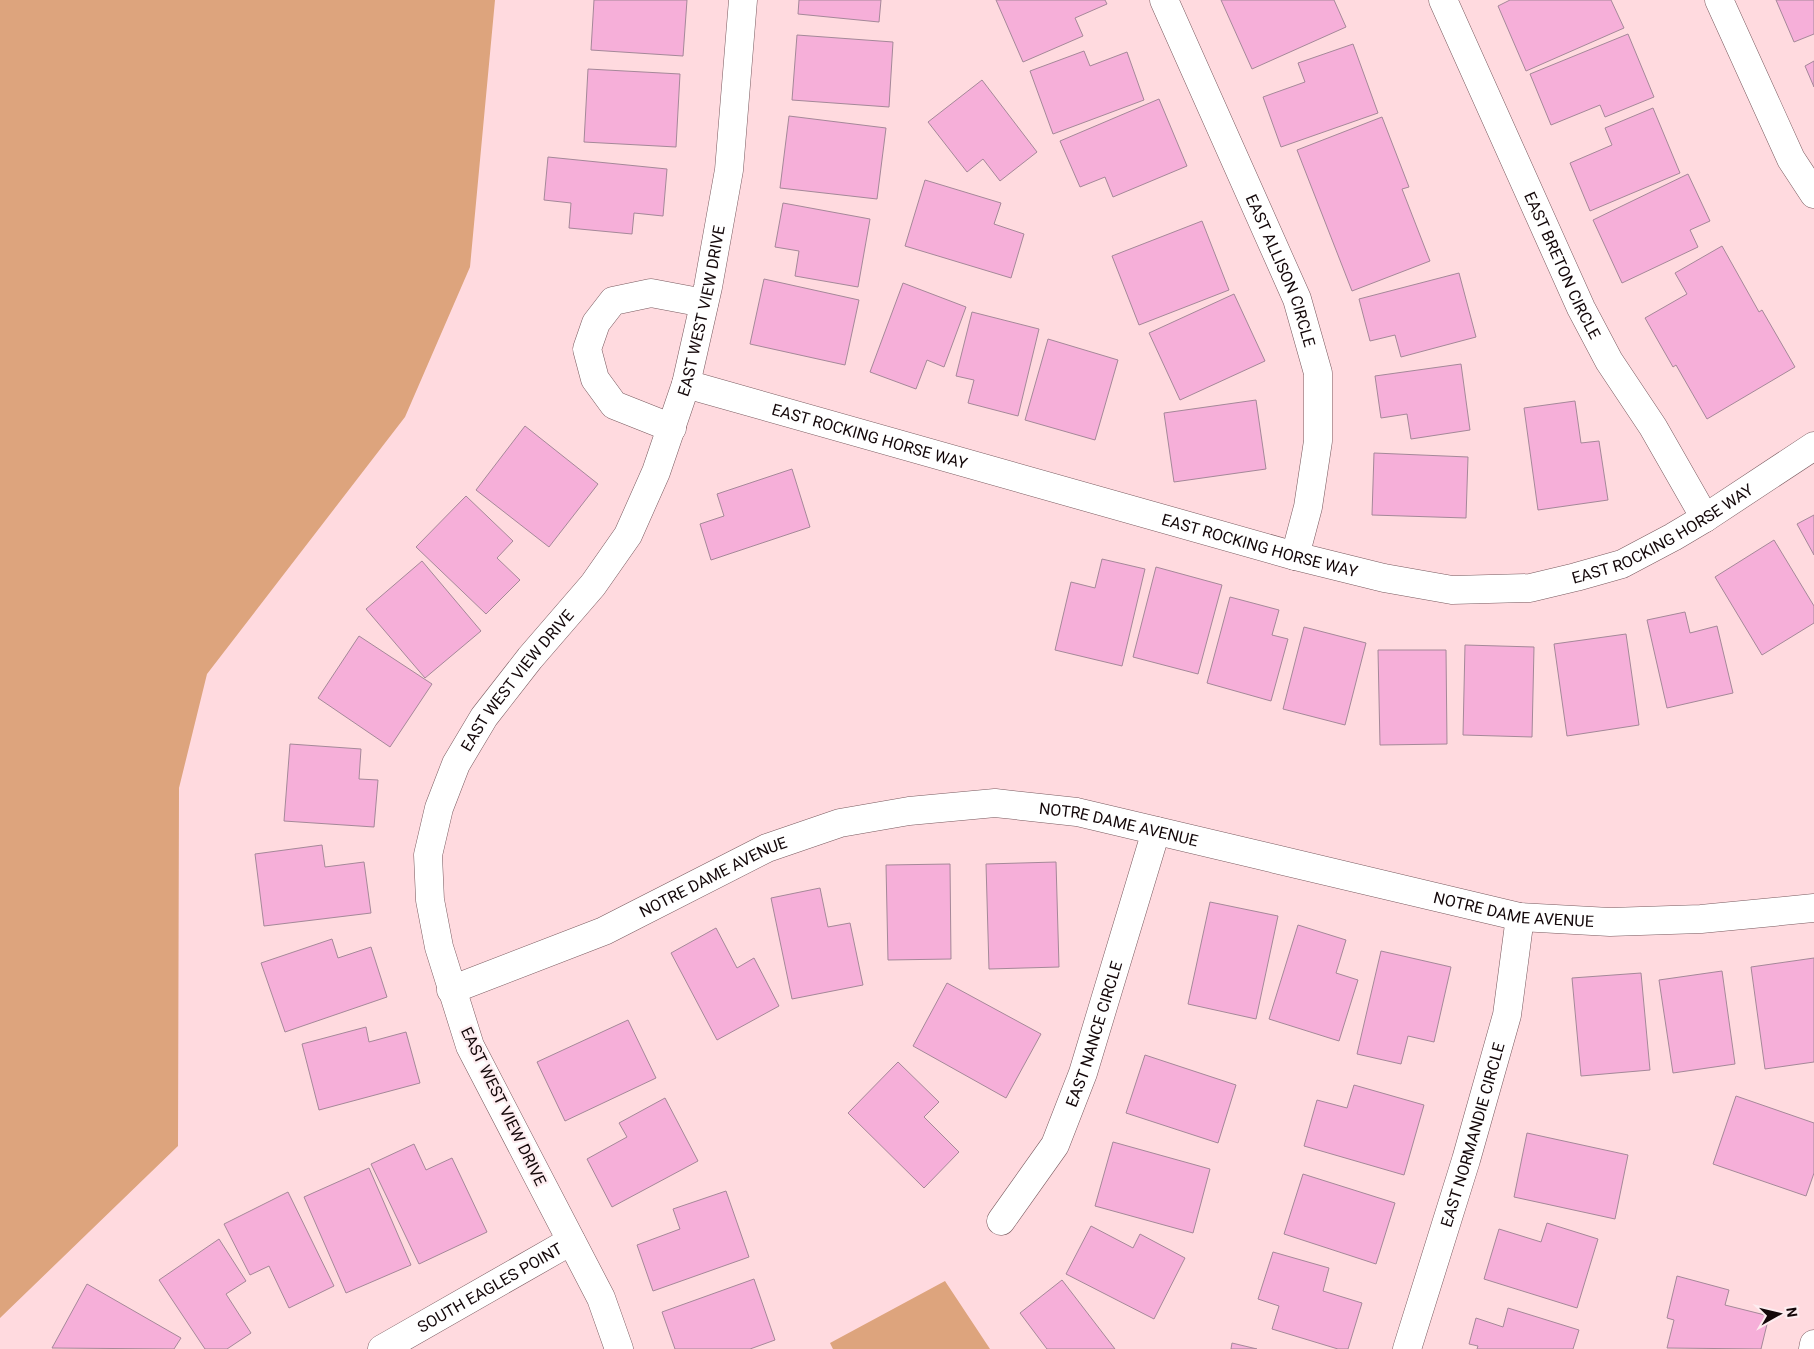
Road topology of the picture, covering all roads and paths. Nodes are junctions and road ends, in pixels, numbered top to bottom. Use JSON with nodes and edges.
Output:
{"nodes":[{"id":1,"x":742,"y":0,"type":"edge"},
{"id":2,"x":1164,"y":0,"type":"edge"},
{"id":3,"x":1443,"y":0,"type":"edge"},
{"id":4,"x":1719,"y":0,"type":"edge"},
{"id":5,"x":1814,"y":194,"type":"edge"},
{"id":6,"x":704,"y":303,"type":"junction"},
{"id":7,"x":686,"y":384,"type":"junction"},
{"id":8,"x":672,"y":428,"type":"junction"},
{"id":9,"x":1814,"y":446,"type":"edge"},
{"id":10,"x":1705,"y":518,"type":"junction"},
{"id":11,"x":1296,"y":556,"type":"junction"},
{"id":12,"x":1156,"y":831,"type":"junction"},
{"id":13,"x":1814,"y":908,"type":"edge"},
{"id":14,"x":1520,"y":916,"type":"junction"},
{"id":15,"x":451,"y":990,"type":"junction"},
{"id":16,"x":1001,"y":1221,"type":"dead end"},
{"id":17,"x":571,"y":1241,"type":"junction"},
{"id":18,"x":1814,"y":1344,"type":"edge"},
{"id":19,"x":382,"y":1349,"type":"edge"},
{"id":20,"x":618,"y":1349,"type":"edge"},
{"id":21,"x":1407,"y":1349,"type":"edge"},
{"id":22,"x":1813,"y":1349,"type":"edge"}],
"edges":[{"from":1,"to":6,"type":"street","name":"EAST WEST VIEW DRIVE"},
{"from":2,"to":11,"type":"street","name":"EAST ALLISON CIRCLE"},
{"from":3,"to":10,"type":"street","name":"EAST BRETON CIRCLE"},
{"from":4,"to":5,"type":"street"},
{"from":6,"to":7,"type":"street","name":"EAST WEST VIEW DRIVE"},
{"from":6,"to":8,"type":"street"},
{"from":7,"to":8,"type":"street","name":"EAST WEST VIEW DRIVE"},
{"from":7,"to":11,"type":"street","name":"EAST ROCKING HORSE WAY"},
{"from":8,"to":15,"type":"street","name":"EAST WEST VIEW DRIVE"},
{"from":9,"to":10,"type":"street","name":"EAST ROCKING HORSE WAY"},
{"from":10,"to":11,"type":"street","name":"EAST ROCKING HORSE WAY"},
{"from":12,"to":14,"type":"street","name":"NOTRE DAME AVENUE"},
{"from":12,"to":15,"type":"street","name":"NOTRE DAME AVENUE"},
{"from":12,"to":16,"type":"street","name":"EAST NANCE CIRCLE"},
{"from":13,"to":14,"type":"street","name":"NOTRE DAME AVENUE"},
{"from":14,"to":21,"type":"street","name":"EAST NORMANDIE CIRCLE"},
{"from":15,"to":17,"type":"street","name":"EAST WEST VIEW DRIVE"},
{"from":17,"to":19,"type":"street","name":"SOUTH EAGLES POINT"},
{"from":17,"to":20,"type":"street","name":"EAST WEST VIEW DRIVE"},
{"from":18,"to":22,"type":"street"}]}
